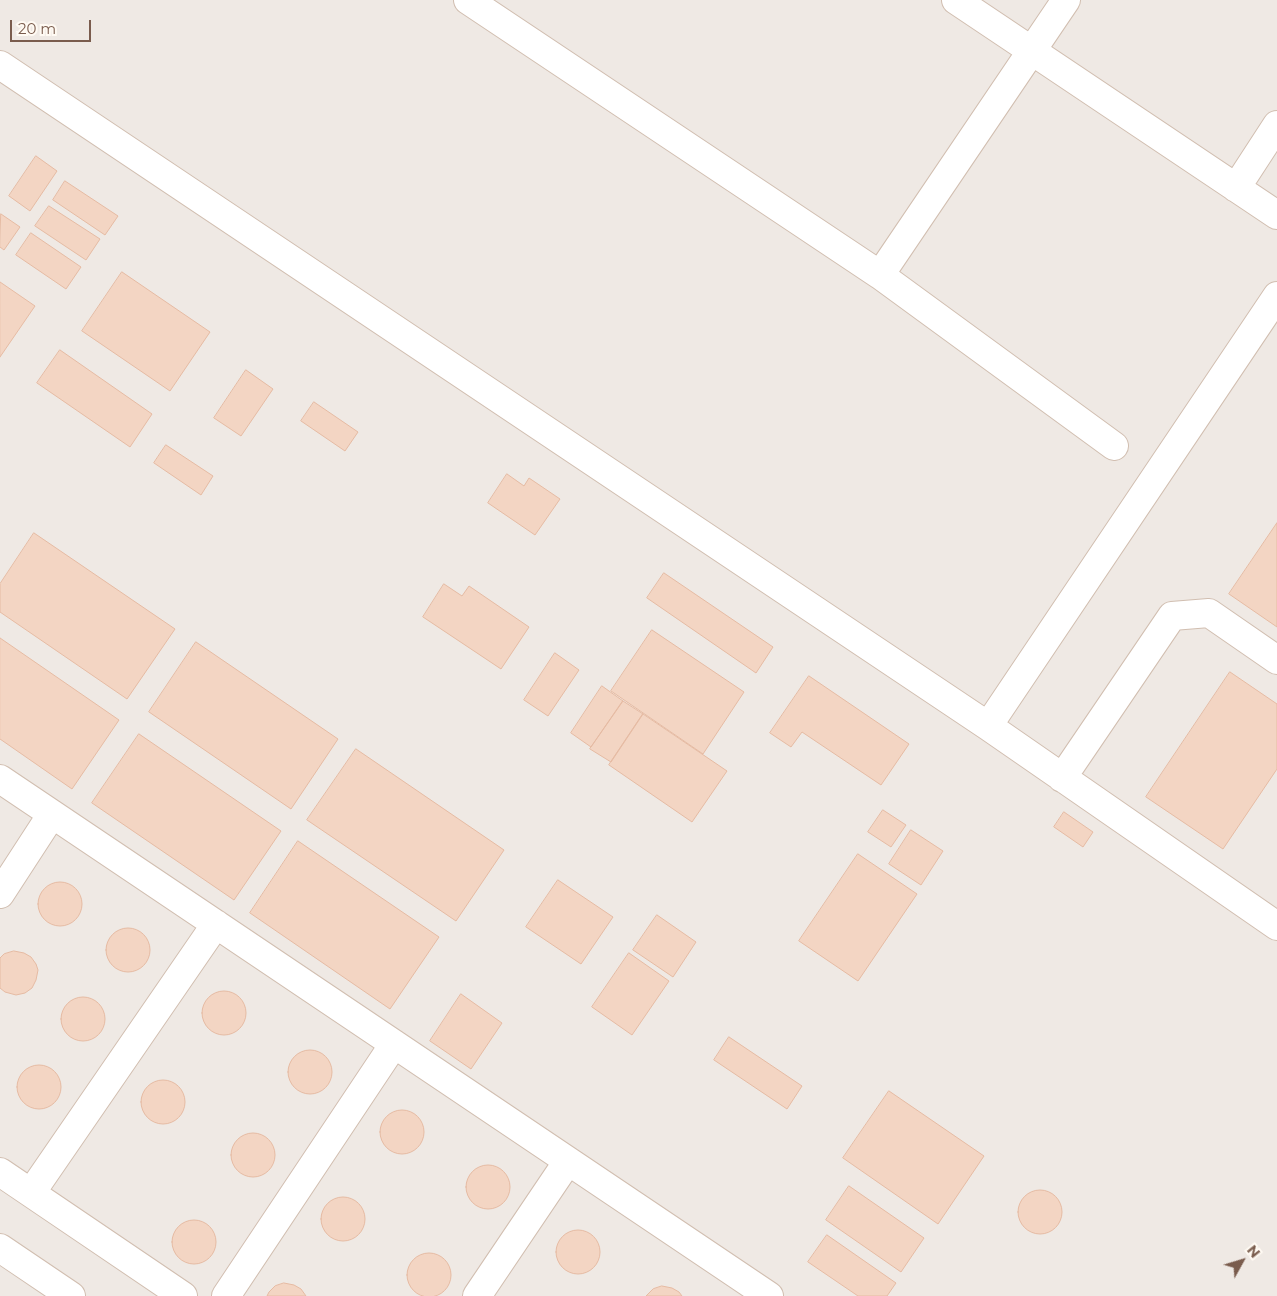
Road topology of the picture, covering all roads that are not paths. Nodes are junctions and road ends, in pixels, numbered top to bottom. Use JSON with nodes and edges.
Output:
{"nodes":[{"id":1,"x":468,"y":0,"type":"edge"},
{"id":2,"x":956,"y":0,"type":"edge"},
{"id":3,"x":1066,"y":0,"type":"edge"},
{"id":4,"x":1032,"y":50,"type":"junction"},
{"id":5,"x":0,"y":65,"type":"edge"},
{"id":6,"x":1277,"y":125,"type":"edge"},
{"id":7,"x":1236,"y":188,"type":"junction"},
{"id":8,"x":1277,"y":215,"type":"edge"},
{"id":9,"x":880,"y":275,"type":"junction"},
{"id":10,"x":1277,"y":296,"type":"edge"},
{"id":11,"x":1114,"y":446,"type":"dead end"},
{"id":12,"x":1277,"y":660,"type":"edge"},
{"id":13,"x":988,"y":726,"type":"junction"},
{"id":14,"x":1062,"y":778,"type":"junction"},
{"id":15,"x":0,"y":779,"type":"edge"},
{"id":16,"x":52,"y":814,"type":"junction"},
{"id":17,"x":0,"y":894,"type":"edge"},
{"id":18,"x":216,"y":924,"type":"junction"},
{"id":19,"x":1277,"y":926,"type":"edge"},
{"id":20,"x":394,"y":1044,"type":"junction"},
{"id":21,"x":568,"y":1161,"type":"junction"},
{"id":22,"x":0,"y":1172,"type":"edge"},
{"id":23,"x":31,"y":1193,"type":"junction"},
{"id":24,"x":0,"y":1248,"type":"edge"},
{"id":25,"x":740,"y":1288,"type":"edge"},
{"id":26,"x":65,"y":1295,"type":"edge"},
{"id":27,"x":183,"y":1296,"type":"edge"},
{"id":28,"x":226,"y":1296,"type":"edge"},
{"id":29,"x":477,"y":1296,"type":"edge"},
{"id":30,"x":769,"y":1296,"type":"edge"}],
"edges":[{"from":1,"to":9,"type":"lane"},
{"from":2,"to":4,"type":"lane"},
{"from":3,"to":4,"type":"lane"},
{"from":4,"to":7,"type":"lane"},
{"from":4,"to":9,"type":"lane"},
{"from":5,"to":13,"type":"lane"},
{"from":6,"to":7,"type":"lane"},
{"from":7,"to":8,"type":"lane"},
{"from":9,"to":11,"type":"lane"},
{"from":10,"to":13,"type":"lane"},
{"from":12,"to":14,"type":"lane"},
{"from":13,"to":14,"type":"lane"},
{"from":14,"to":19,"type":"lane"},
{"from":15,"to":16,"type":"lane"},
{"from":16,"to":17,"type":"lane"},
{"from":16,"to":18,"type":"lane"},
{"from":18,"to":20,"type":"lane"},
{"from":18,"to":23,"type":"lane"},
{"from":20,"to":21,"type":"lane"},
{"from":20,"to":28,"type":"lane"},
{"from":21,"to":25,"type":"lane"},
{"from":21,"to":29,"type":"lane"},
{"from":22,"to":23,"type":"lane"},
{"from":23,"to":27,"type":"lane"},
{"from":24,"to":26,"type":"lane"},
{"from":25,"to":30,"type":"lane"}]}
